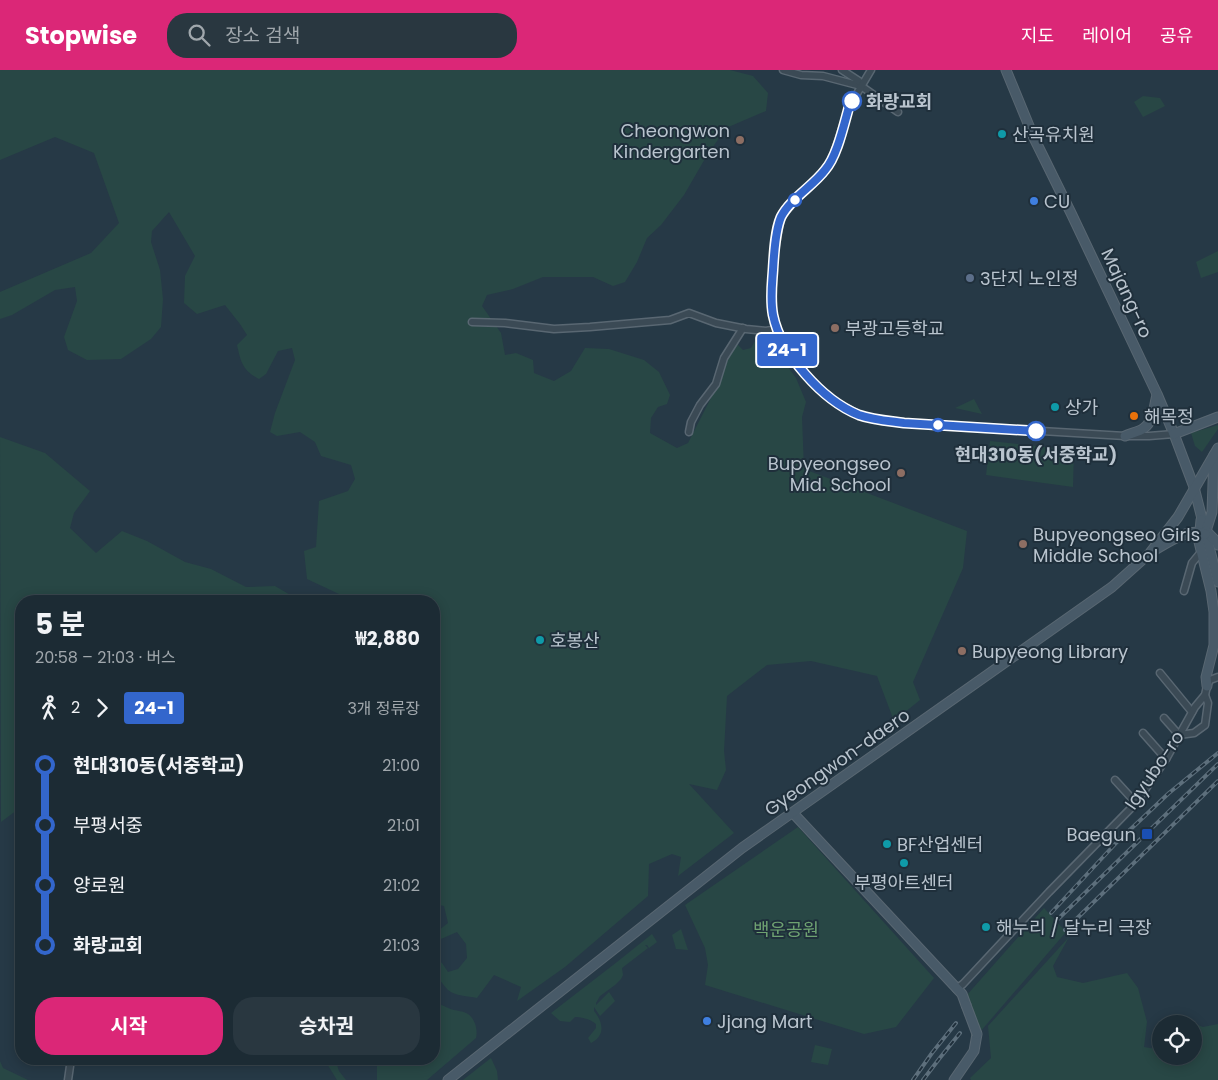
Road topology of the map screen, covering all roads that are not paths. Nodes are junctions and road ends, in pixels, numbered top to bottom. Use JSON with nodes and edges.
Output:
{"nodes":[{"id":1,"x":782,"y":70,"type":"edge"},
{"id":2,"x":842,"y":70,"type":"edge"},
{"id":3,"x":871,"y":70,"type":"edge"},
{"id":4,"x":1006,"y":70,"type":"edge"},
{"id":5,"x":861,"y":86,"type":"junction"},
{"id":6,"x":898,"y":112,"type":"dead end"},
{"id":7,"x":472,"y":322,"type":"dead end"},
{"id":8,"x":743,"y":328,"type":"junction"},
{"id":9,"x":777,"y":329,"type":"junction"},
{"id":10,"x":1157,"y":394,"type":"junction"},
{"id":11,"x":1218,"y":417,"type":"edge"},
{"id":12,"x":689,"y":432,"type":"dead end"},
{"id":13,"x":1174,"y":434,"type":"junction"},
{"id":14,"x":1125,"y":436,"type":"junction"},
{"id":15,"x":1216,"y":451,"type":"edge"},
{"id":16,"x":1194,"y":486,"type":"junction"},
{"id":17,"x":1204,"y":533,"type":"junction"},
{"id":18,"x":1218,"y":545,"type":"edge"},
{"id":19,"x":1200,"y":547,"type":"junction"},
{"id":20,"x":1150,"y":552,"type":"junction"},
{"id":21,"x":1218,"y":582,"type":"edge"},
{"id":22,"x":1184,"y":591,"type":"dead end"},
{"id":23,"x":1160,"y":673,"type":"dead end"},
{"id":24,"x":1218,"y":677,"type":"edge"},
{"id":25,"x":1206,"y":690,"type":"junction"},
{"id":26,"x":1192,"y":712,"type":"junction"},
{"id":27,"x":1164,"y":718,"type":"dead end"},
{"id":28,"x":1143,"y":733,"type":"dead end"},
{"id":29,"x":1179,"y":735,"type":"junction"},
{"id":30,"x":1166,"y":759,"type":"junction"},
{"id":31,"x":1115,"y":780,"type":"dead end"},
{"id":32,"x":1136,"y":803,"type":"junction"},
{"id":33,"x":793,"y":813,"type":"junction"},
{"id":34,"x":956,"y":989,"type":"junction"},
{"id":35,"x":70,"y":1065,"type":"edge"},
{"id":36,"x":68,"y":1080,"type":"edge"},
{"id":37,"x":448,"y":1080,"type":"edge"},
{"id":38,"x":954,"y":1080,"type":"edge"}],
"edges":[{"from":1,"to":5,"type":"street"},
{"from":2,"to":5,"type":"street"},
{"from":3,"to":5,"type":"street"},
{"from":4,"to":10,"type":"main road","name":"Majang-ro"},
{"from":5,"to":6,"type":"street"},
{"from":5,"to":9,"type":"street"},
{"from":7,"to":8,"type":"street"},
{"from":8,"to":9,"type":"street"},
{"from":8,"to":12,"type":"street"},
{"from":9,"to":14,"type":"street"},
{"from":10,"to":13,"type":"main road","name":"Majang-ro"},
{"from":10,"to":14,"type":"main road"},
{"from":11,"to":13,"type":"main road"},
{"from":13,"to":14,"type":"street"},
{"from":13,"to":16,"type":"main road","name":"Majang-ro"},
{"from":15,"to":16,"type":"main road","name":"Gyeongwon-daero"},
{"from":15,"to":17,"type":"main road"},
{"from":16,"to":17,"type":"main road","name":"Majang-ro"},
{"from":16,"to":20,"type":"main road","name":"Gyeongwon-daero"},
{"from":17,"to":18,"type":"main road"},
{"from":17,"to":19,"type":"main road"},
{"from":17,"to":20,"type":"main road"},
{"from":17,"to":21,"type":"main road","name":"Majang-ro"},
{"from":19,"to":20,"type":"main road"},
{"from":19,"to":22,"type":"street"},
{"from":19,"to":25,"type":"main road"},
{"from":20,"to":33,"type":"main road","name":"Gyeongwon-daero"},
{"from":23,"to":26,"type":"street"},
{"from":24,"to":25,"type":"street","name":"Igyubo-ro"},
{"from":25,"to":26,"type":"street","name":"Igyubo-ro"},
{"from":25,"to":29,"type":"street"},
{"from":26,"to":29,"type":"street","name":"Igyubo-ro"},
{"from":27,"to":29,"type":"street"},
{"from":28,"to":30,"type":"street"},
{"from":29,"to":30,"type":"street","name":"Igyubo-ro"},
{"from":30,"to":32,"type":"street","name":"Igyubo-ro"},
{"from":31,"to":32,"type":"street"},
{"from":32,"to":34,"type":"street","name":"Igyubo-ro"},
{"from":33,"to":34,"type":"main road"},
{"from":33,"to":37,"type":"main road","name":"Gyeongwon-daero"},
{"from":34,"to":38,"type":"main road","bridge":true},
{"from":35,"to":36,"type":"street"}]}
